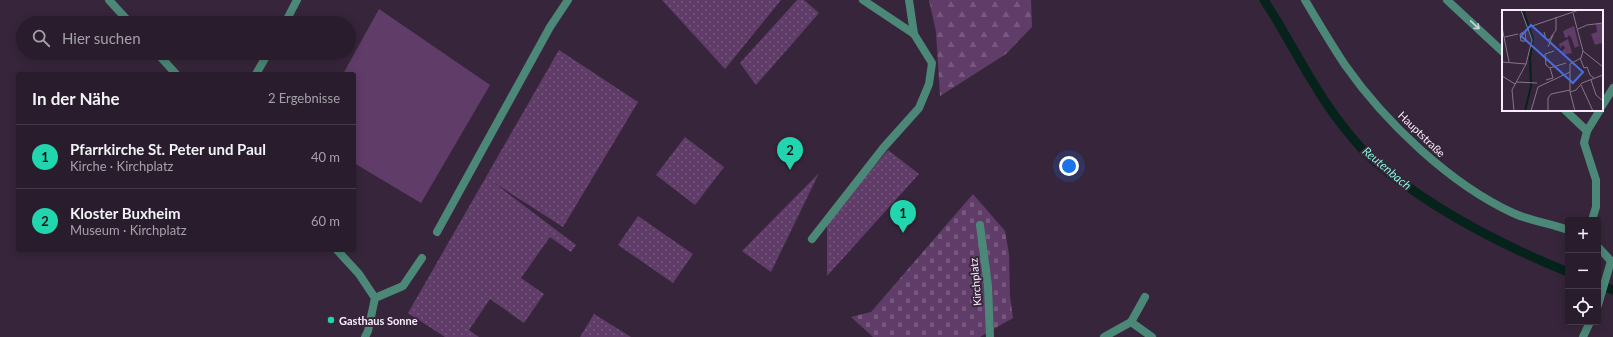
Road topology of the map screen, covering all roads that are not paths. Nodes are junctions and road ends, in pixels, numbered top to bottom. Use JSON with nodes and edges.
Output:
{"nodes":[{"id":1,"x":109,"y":0,"type":"edge"},
{"id":2,"x":298,"y":0,"type":"edge"},
{"id":3,"x":568,"y":0,"type":"edge"},
{"id":4,"x":863,"y":0,"type":"edge"},
{"id":5,"x":909,"y":0,"type":"edge"},
{"id":6,"x":1306,"y":0,"type":"edge"},
{"id":7,"x":1447,"y":0,"type":"edge"},
{"id":8,"x":124,"y":16,"type":"edge"},
{"id":9,"x":289,"y":16,"type":"edge"},
{"id":10,"x":914,"y":34,"type":"junction"},
{"id":11,"x":1502,"y":51,"type":"edge"},
{"id":12,"x":163,"y":60,"type":"edge"},
{"id":13,"x":264,"y":60,"type":"edge"},
{"id":14,"x":174,"y":72,"type":"edge"},
{"id":15,"x":257,"y":72,"type":"edge"},
{"id":16,"x":1613,"y":88,"type":"edge"},
{"id":17,"x":1603,"y":104,"type":"edge"},
{"id":18,"x":1566,"y":111,"type":"edge"},
{"id":19,"x":1599,"y":111,"type":"edge"},
{"id":20,"x":1587,"y":131,"type":"junction"},
{"id":21,"x":1593,"y":217,"type":"edge"},
{"id":22,"x":980,"y":225,"type":"dead end"},
{"id":23,"x":1565,"y":229,"type":"edge"},
{"id":24,"x":437,"y":232,"type":"dead end"},
{"id":25,"x":812,"y":239,"type":"dead end"},
{"id":26,"x":1601,"y":250,"type":"edge"},
{"id":27,"x":339,"y":252,"type":"edge"},
{"id":28,"x":422,"y":258,"type":"dead end"},
{"id":29,"x":1612,"y":261,"type":"edge"},
{"id":30,"x":1145,"y":297,"type":"dead end"},
{"id":31,"x":375,"y":298,"type":"junction"},
{"id":32,"x":1601,"y":299,"type":"edge"},
{"id":33,"x":1131,"y":322,"type":"junction"},
{"id":34,"x":1589,"y":325,"type":"edge"},
{"id":35,"x":365,"y":337,"type":"edge"},
{"id":36,"x":990,"y":337,"type":"edge"},
{"id":37,"x":1104,"y":337,"type":"edge"},
{"id":38,"x":1152,"y":337,"type":"edge"},
{"id":39,"x":1583,"y":337,"type":"edge"}],
"edges":[{"from":1,"to":8,"type":"street"},
{"from":2,"to":9,"type":"street"},
{"from":3,"to":24,"type":"street"},
{"from":4,"to":10,"type":"street"},
{"from":5,"to":10,"type":"street"},
{"from":6,"to":23,"type":"street","name":"Hauptstraße"},
{"from":7,"to":11,"type":"street","one_way":true},
{"from":10,"to":25,"type":"street"},
{"from":12,"to":14,"type":"street"},
{"from":13,"to":15,"type":"street"},
{"from":16,"to":17,"type":"street"},
{"from":18,"to":20,"type":"street"},
{"from":19,"to":20,"type":"street"},
{"from":20,"to":21,"type":"street"},
{"from":22,"to":36,"type":"street","name":"Kirchplatz"},
{"from":26,"to":29,"type":"street"},
{"from":27,"to":31,"type":"street"},
{"from":28,"to":31,"type":"street"},
{"from":29,"to":32,"type":"street"},
{"from":30,"to":33,"type":"street"},
{"from":31,"to":35,"type":"street"},
{"from":33,"to":37,"type":"street"},
{"from":33,"to":38,"type":"street"},
{"from":34,"to":39,"type":"street"}]}
